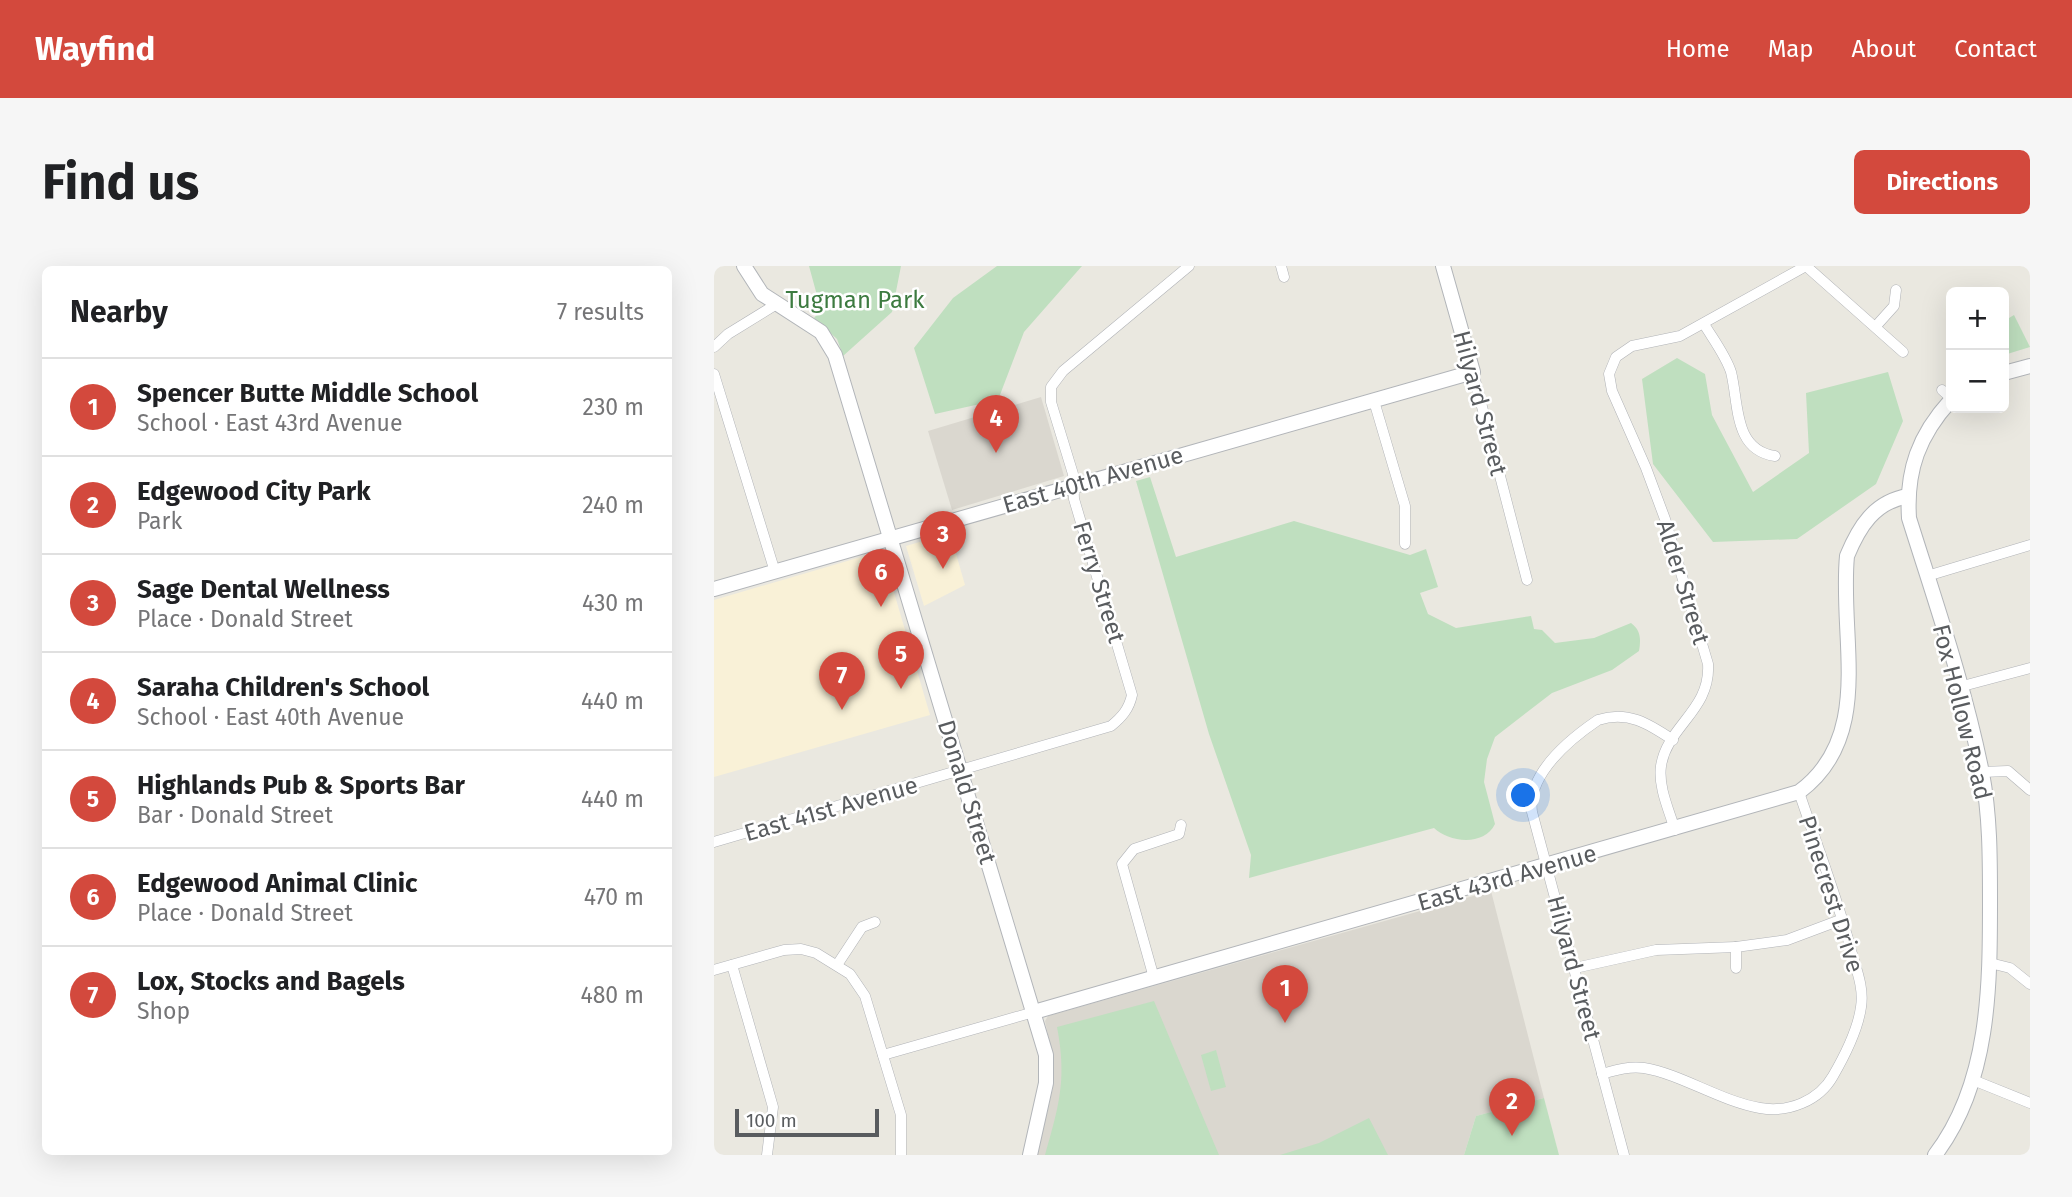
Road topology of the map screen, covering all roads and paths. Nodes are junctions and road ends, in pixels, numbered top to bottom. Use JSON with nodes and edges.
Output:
{"nodes":[{"id":1,"x":744,"y":266,"type":"edge"},
{"id":2,"x":1189,"y":266,"type":"edge"},
{"id":3,"x":1281,"y":266,"type":"edge"},
{"id":4,"x":1443,"y":266,"type":"edge"},
{"id":5,"x":1806,"y":266,"type":"edge"},
{"id":6,"x":1284,"y":277,"type":"dead end"},
{"id":7,"x":1896,"y":290,"type":"dead end"},
{"id":8,"x":775,"y":305,"type":"junction"},
{"id":9,"x":1704,"y":324,"type":"junction"},
{"id":10,"x":1876,"y":326,"type":"junction"},
{"id":11,"x":714,"y":347,"type":"edge"},
{"id":12,"x":1903,"y":352,"type":"dead end"},
{"id":13,"x":2030,"y":366,"type":"edge"},
{"id":14,"x":1473,"y":372,"type":"junction"},
{"id":15,"x":2009,"y":372,"type":"edge"},
{"id":16,"x":714,"y":374,"type":"edge"},
{"id":17,"x":1946,"y":399,"type":"edge"},
{"id":18,"x":1374,"y":401,"type":"junction"},
{"id":19,"x":1775,"y":456,"type":"dead end"},
{"id":20,"x":1074,"y":485,"type":"junction"},
{"id":21,"x":1908,"y":496,"type":"junction"},
{"id":22,"x":889,"y":537,"type":"junction"},
{"id":23,"x":1405,"y":544,"type":"dead end"},
{"id":24,"x":2030,"y":545,"type":"edge"},
{"id":25,"x":775,"y":572,"type":"junction"},
{"id":26,"x":1927,"y":576,"type":"junction"},
{"id":27,"x":1528,"y":580,"type":"dead end"},
{"id":28,"x":714,"y":589,"type":"edge"},
{"id":29,"x":2030,"y":668,"type":"edge"},
{"id":30,"x":1959,"y":687,"type":"junction"},
{"id":31,"x":1132,"y":695,"type":"joint"},
{"id":32,"x":1673,"y":740,"type":"junction"},
{"id":33,"x":961,"y":772,"type":"junction"},
{"id":34,"x":1982,"y":772,"type":"junction"},
{"id":35,"x":2030,"y":790,"type":"edge"},
{"id":36,"x":1799,"y":792,"type":"junction"},
{"id":37,"x":1181,"y":825,"type":"dead end"},
{"id":38,"x":1675,"y":830,"type":"junction"},
{"id":39,"x":714,"y":842,"type":"edge"},
{"id":40,"x":1547,"y":866,"type":"junction"},
{"id":41,"x":1843,"y":919,"type":"junction"},
{"id":42,"x":875,"y":922,"type":"dead end"},
{"id":43,"x":1736,"y":947,"type":"junction"},
{"id":44,"x":1990,"y":963,"type":"junction"},
{"id":45,"x":732,"y":965,"type":"junction"},
{"id":46,"x":837,"y":965,"type":"junction"},
{"id":47,"x":1575,"y":968,"type":"junction"},
{"id":48,"x":1736,"y":968,"type":"dead end"},
{"id":49,"x":714,"y":970,"type":"edge"},
{"id":50,"x":1154,"y":978,"type":"junction"},
{"id":51,"x":2030,"y":984,"type":"edge"},
{"id":52,"x":1034,"y":1012,"type":"junction"},
{"id":53,"x":883,"y":1055,"type":"junction"},
{"id":54,"x":1602,"y":1074,"type":"junction"},
{"id":55,"x":1973,"y":1080,"type":"junction"},
{"id":56,"x":2030,"y":1103,"type":"edge"},
{"id":57,"x":767,"y":1155,"type":"edge"},
{"id":58,"x":901,"y":1155,"type":"edge"},
{"id":59,"x":1030,"y":1155,"type":"edge"},
{"id":60,"x":1624,"y":1155,"type":"edge"},
{"id":61,"x":1935,"y":1155,"type":"edge"}],
"edges":[{"from":1,"to":8,"type":"street","name":"Donald Street"},
{"from":2,"to":20,"type":"street","name":"Ferry Street"},
{"from":3,"to":6,"type":"street"},
{"from":4,"to":14,"type":"street","name":"Hilyard Street"},
{"from":5,"to":9,"type":"street"},
{"from":5,"to":10,"type":"street"},
{"from":7,"to":10,"type":"street"},
{"from":8,"to":11,"type":"street"},
{"from":8,"to":22,"type":"street","name":"Donald Street"},
{"from":9,"to":19,"type":"street"},
{"from":9,"to":32,"type":"street","name":"Alder Street"},
{"from":10,"to":12,"type":"street"},
{"from":13,"to":15,"type":"street"},
{"from":14,"to":18,"type":"street","name":"East 40th Avenue"},
{"from":14,"to":27,"type":"street","name":"Hilyard Street"},
{"from":16,"to":25,"type":"street"},
{"from":17,"to":21,"type":"street","name":"Fox Hollow Road"},
{"from":18,"to":20,"type":"street","name":"East 40th Avenue"},
{"from":18,"to":23,"type":"street"},
{"from":20,"to":22,"type":"street","name":"East 40th Avenue"},
{"from":20,"to":31,"type":"street","name":"Ferry Street"},
{"from":21,"to":26,"type":"street","name":"Fox Hollow Road"},
{"from":21,"to":36,"type":"street","name":"East 43rd Avenue"},
{"from":22,"to":25,"type":"street","name":"East 40th Avenue"},
{"from":22,"to":33,"type":"street","name":"Donald Street"},
{"from":24,"to":26,"type":"street"},
{"from":25,"to":28,"type":"street","name":"East 40th Avenue"},
{"from":26,"to":30,"type":"street","name":"Fox Hollow Road"},
{"from":29,"to":30,"type":"street"},
{"from":30,"to":34,"type":"street","name":"Fox Hollow Road"},
{"from":31,"to":33,"type":"street","name":"East 41st Avenue"},
{"from":32,"to":38,"type":"street","name":"Alder Street"},
{"from":32,"to":40,"type":"street","name":"Hilyard Street"},
{"from":33,"to":39,"type":"street","name":"East 41st Avenue"},
{"from":33,"to":52,"type":"street","name":"Donald Street"},
{"from":34,"to":35,"type":"street"},
{"from":34,"to":44,"type":"street","name":"Fox Hollow Road"},
{"from":36,"to":38,"type":"street","name":"East 43rd Avenue"},
{"from":36,"to":41,"type":"street","name":"Pinecrest Drive"},
{"from":37,"to":50,"type":"street"},
{"from":38,"to":40,"type":"street","name":"East 43rd Avenue"},
{"from":40,"to":47,"type":"street","name":"Hilyard Street"},
{"from":40,"to":50,"type":"street","name":"East 43rd Avenue"},
{"from":41,"to":43,"type":"street"},
{"from":41,"to":54,"type":"street","name":"Pinecrest Drive"},
{"from":42,"to":46,"type":"street"},
{"from":43,"to":47,"type":"street"},
{"from":43,"to":48,"type":"street"},
{"from":44,"to":51,"type":"street"},
{"from":44,"to":55,"type":"street","name":"Fox Hollow Road"},
{"from":45,"to":46,"type":"street"},
{"from":45,"to":49,"type":"street"},
{"from":45,"to":57,"type":"street"},
{"from":46,"to":53,"type":"street"},
{"from":47,"to":54,"type":"street","name":"Hilyard Street"},
{"from":50,"to":52,"type":"street","name":"East 43rd Avenue"},
{"from":52,"to":53,"type":"street","name":"East 43rd Avenue"},
{"from":52,"to":59,"type":"street","name":"Donald Street"},
{"from":53,"to":58,"type":"street"},
{"from":54,"to":60,"type":"street","name":"Hilyard Street"},
{"from":55,"to":56,"type":"street"},
{"from":55,"to":61,"type":"street","name":"Fox Hollow Road"}]}
